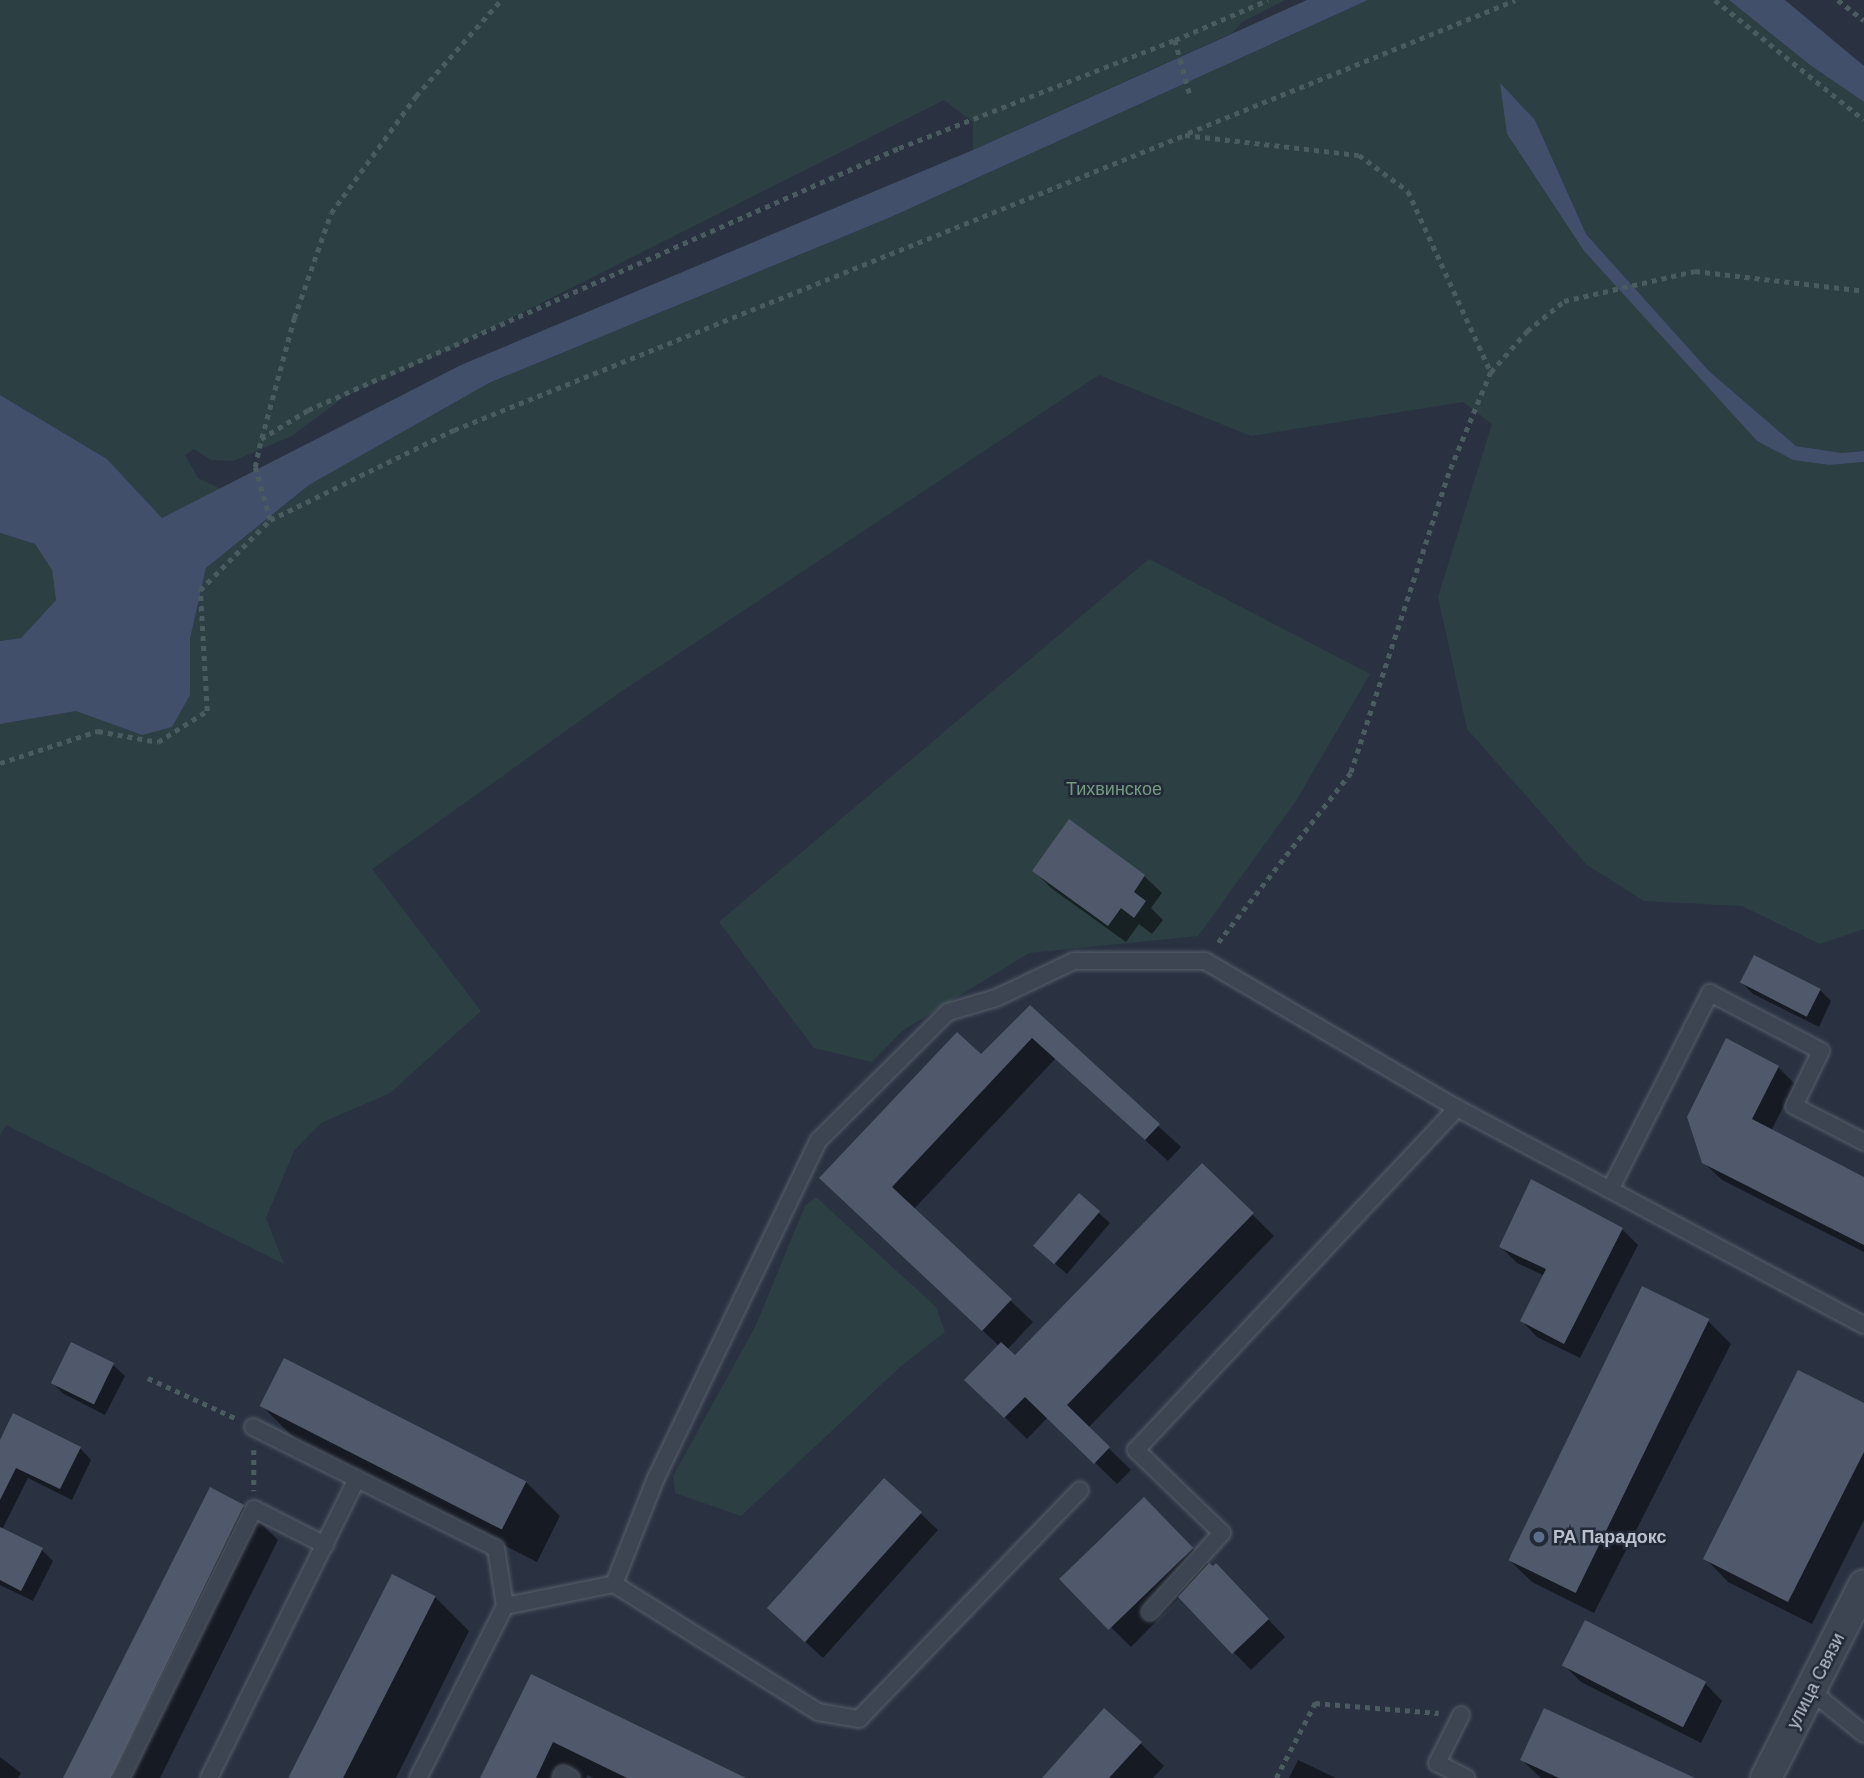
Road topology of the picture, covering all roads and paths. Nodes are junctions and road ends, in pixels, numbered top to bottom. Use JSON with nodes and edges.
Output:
{"nodes":[{"id":1,"x":501,"y":0,"type":"edge"},
{"id":2,"x":1268,"y":0,"type":"edge"},
{"id":3,"x":1515,"y":0,"type":"edge"},
{"id":4,"x":1715,"y":0,"type":"edge"},
{"id":5,"x":1839,"y":0,"type":"edge"},
{"id":6,"x":1864,"y":20,"type":"edge"},
{"id":7,"x":1175,"y":40,"type":"junction"},
{"id":8,"x":1190,"y":95,"type":"dead end"},
{"id":9,"x":1864,"y":120,"type":"edge"},
{"id":10,"x":1185,"y":135,"type":"junction"},
{"id":11,"x":1864,"y":291,"type":"edge"},
{"id":12,"x":1491,"y":372,"type":"junction"},
{"id":13,"x":261,"y":439,"type":"junction"},
{"id":14,"x":270,"y":520,"type":"junction"},
{"id":15,"x":0,"y":763,"type":"edge"},
{"id":16,"x":1205,"y":961,"type":"junction"},
{"id":17,"x":1457,"y":1108,"type":"junction"},
{"id":18,"x":1864,"y":1142,"type":"edge"},
{"id":19,"x":1610,"y":1190,"type":"junction"},
{"id":20,"x":1864,"y":1325,"type":"edge"},
{"id":21,"x":148,"y":1378,"type":"dead end"},
{"id":22,"x":253,"y":1427,"type":"junction"},
{"id":23,"x":357,"y":1479,"type":"junction"},
{"id":24,"x":1080,"y":1490,"type":"dead end"},
{"id":25,"x":254,"y":1509,"type":"junction"},
{"id":26,"x":324,"y":1545,"type":"junction"},
{"id":27,"x":614,"y":1584,"type":"junction"},
{"id":28,"x":1864,"y":1584,"type":"edge"},
{"id":29,"x":505,"y":1606,"type":"junction"},
{"id":30,"x":1150,"y":1612,"type":"dead end"},
{"id":31,"x":1811,"y":1691,"type":"junction"},
{"id":32,"x":1461,"y":1715,"type":"joint"},
{"id":33,"x":1864,"y":1734,"type":"edge"},
{"id":34,"x":121,"y":1778,"type":"edge"},
{"id":35,"x":209,"y":1778,"type":"edge"},
{"id":36,"x":418,"y":1778,"type":"edge"},
{"id":37,"x":561,"y":1778,"type":"edge"},
{"id":38,"x":571,"y":1778,"type":"edge"},
{"id":39,"x":1276,"y":1778,"type":"edge"},
{"id":40,"x":1466,"y":1778,"type":"edge"},
{"id":41,"x":1766,"y":1778,"type":"edge"}],
"edges":[{"from":1,"to":13,"type":"path"},
{"from":2,"to":7,"type":"path"},
{"from":3,"to":10,"type":"path"},
{"from":4,"to":9,"type":"path"},
{"from":5,"to":6,"type":"path"},
{"from":7,"to":8,"type":"path"},
{"from":7,"to":13,"type":"path"},
{"from":10,"to":12,"type":"path"},
{"from":10,"to":14,"type":"path"},
{"from":11,"to":12,"type":"path"},
{"from":12,"to":16,"type":"path"},
{"from":13,"to":14,"type":"path"},
{"from":14,"to":15,"type":"path"},
{"from":16,"to":17,"type":"lane"},
{"from":16,"to":27,"type":"lane"},
{"from":17,"to":19,"type":"lane"},
{"from":17,"to":30,"type":"lane"},
{"from":18,"to":19,"type":"lane"},
{"from":19,"to":20,"type":"lane"},
{"from":21,"to":22,"type":"path"},
{"from":22,"to":23,"type":"lane"},
{"from":22,"to":25,"type":"path"},
{"from":23,"to":26,"type":"lane"},
{"from":23,"to":29,"type":"lane"},
{"from":24,"to":27,"type":"lane"},
{"from":25,"to":26,"type":"lane"},
{"from":25,"to":34,"type":"lane"},
{"from":26,"to":35,"type":"lane"},
{"from":27,"to":29,"type":"lane"},
{"from":28,"to":31,"type":"street","name":"улица Связи"},
{"from":29,"to":36,"type":"lane"},
{"from":31,"to":33,"type":"lane"},
{"from":31,"to":41,"type":"street","name":"улица Связи"},
{"from":32,"to":39,"type":"path"},
{"from":32,"to":40,"type":"lane"},
{"from":37,"to":38,"type":"lane"}]}
